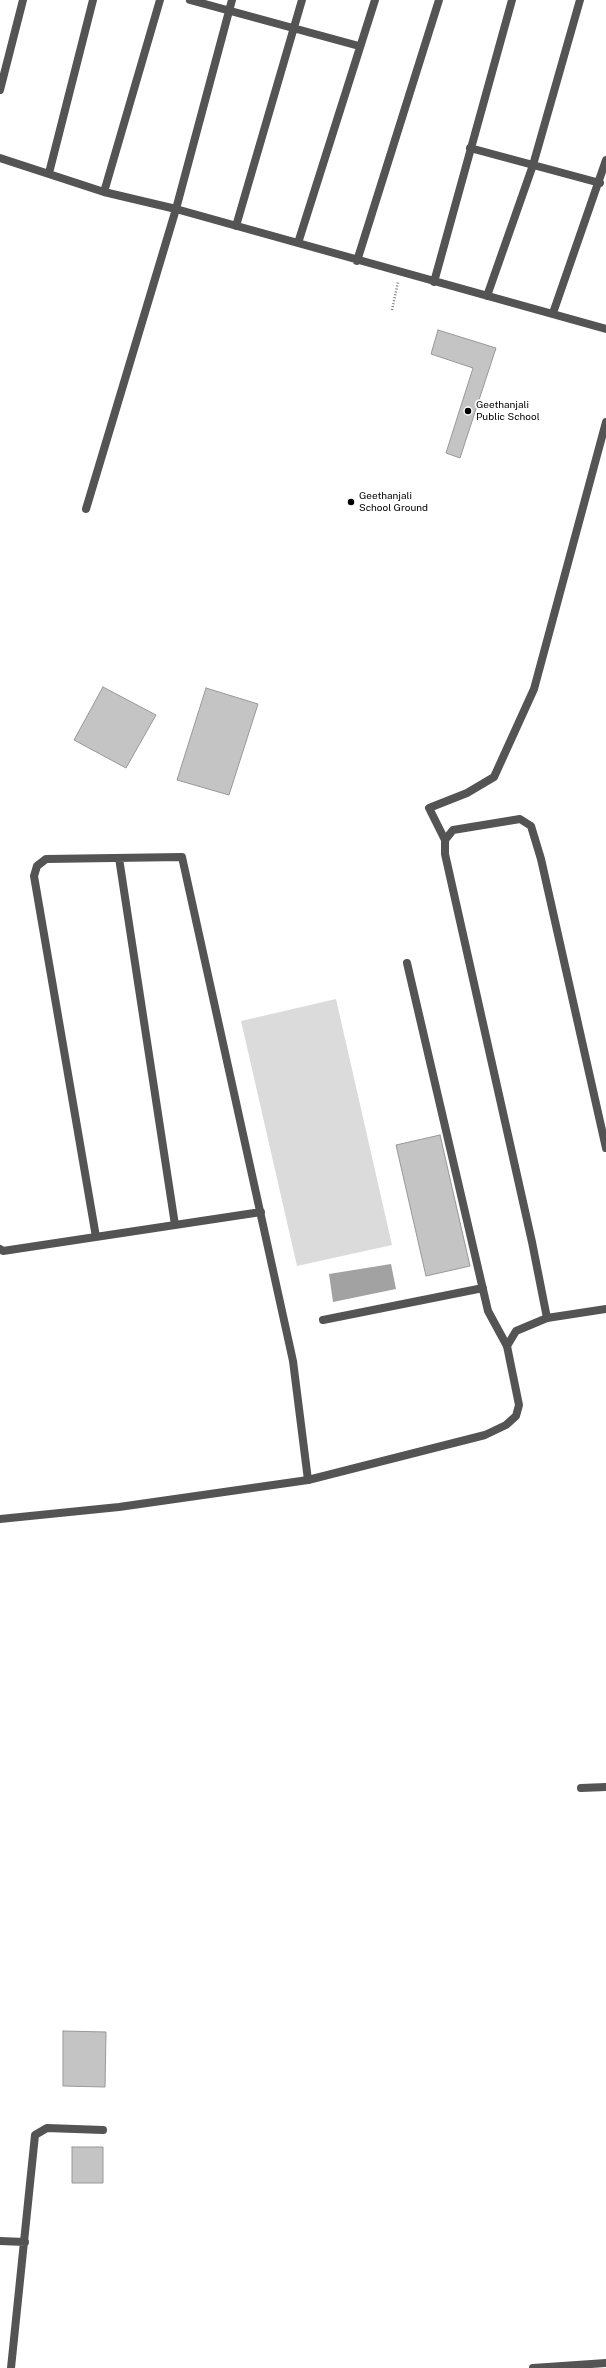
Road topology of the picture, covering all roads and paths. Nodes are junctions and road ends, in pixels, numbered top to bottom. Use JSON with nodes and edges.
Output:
{"nodes":[{"id":1,"x":23,"y":0,"type":"edge"},
{"id":2,"x":93,"y":0,"type":"edge"},
{"id":3,"x":160,"y":0,"type":"edge"},
{"id":4,"x":190,"y":0,"type":"edge"},
{"id":5,"x":232,"y":0,"type":"edge"},
{"id":6,"x":302,"y":0,"type":"edge"},
{"id":7,"x":375,"y":0,"type":"edge"},
{"id":8,"x":439,"y":0,"type":"edge"},
{"id":9,"x":512,"y":0,"type":"edge"},
{"id":10,"x":580,"y":0,"type":"edge"},
{"id":11,"x":228,"y":12,"type":"junction"},
{"id":12,"x":292,"y":29,"type":"junction"},
{"id":13,"x":359,"y":46,"type":"junction"},
{"id":14,"x":0,"y":90,"type":"edge"},
{"id":15,"x":470,"y":148,"type":"junction"},
{"id":16,"x":0,"y":158,"type":"edge"},
{"id":17,"x":606,"y":160,"type":"edge"},
{"id":18,"x":533,"y":165,"type":"junction"},
{"id":19,"x":49,"y":173,"type":"junction"},
{"id":20,"x":600,"y":183,"type":"junction"},
{"id":21,"x":104,"y":192,"type":"junction"},
{"id":22,"x":176,"y":209,"type":"junction"},
{"id":23,"x":236,"y":226,"type":"junction"},
{"id":24,"x":298,"y":243,"type":"junction"},
{"id":25,"x":357,"y":261,"type":"junction"},
{"id":26,"x":400,"y":272,"type":"junction"},
{"id":27,"x":434,"y":282,"type":"junction"},
{"id":28,"x":487,"y":296,"type":"junction"},
{"id":29,"x":392,"y":310,"type":"dead end"},
{"id":30,"x":553,"y":313,"type":"junction"},
{"id":31,"x":606,"y":329,"type":"edge"},
{"id":32,"x":606,"y":422,"type":"edge"},
{"id":33,"x":86,"y":510,"type":"dead end"},
{"id":34,"x":445,"y":840,"type":"junction"},
{"id":35,"x":119,"y":858,"type":"junction"},
{"id":36,"x":407,"y":963,"type":"dead end"},
{"id":37,"x":606,"y":1148,"type":"edge"},
{"id":38,"x":261,"y":1212,"type":"junction"},
{"id":39,"x":175,"y":1225,"type":"junction"},
{"id":40,"x":96,"y":1237,"type":"junction"},
{"id":41,"x":0,"y":1249,"type":"edge"},
{"id":42,"x":483,"y":1288,"type":"junction"},
{"id":43,"x":606,"y":1309,"type":"edge"},
{"id":44,"x":547,"y":1318,"type":"junction"},
{"id":45,"x":323,"y":1320,"type":"dead end"},
{"id":46,"x":507,"y":1346,"type":"junction"},
{"id":47,"x":308,"y":1480,"type":"junction"},
{"id":48,"x":0,"y":1519,"type":"edge"},
{"id":49,"x":606,"y":1787,"type":"edge"},
{"id":50,"x":581,"y":1788,"type":"dead end"},
{"id":51,"x":103,"y":2130,"type":"dead end"},
{"id":52,"x":0,"y":2241,"type":"edge"},
{"id":53,"x":25,"y":2242,"type":"junction"},
{"id":54,"x":606,"y":2363,"type":"edge"},
{"id":55,"x":11,"y":2368,"type":"edge"},
{"id":56,"x":533,"y":2368,"type":"edge"}],
"edges":[{"from":1,"to":14,"type":"street"},
{"from":2,"to":19,"type":"street"},
{"from":3,"to":21,"type":"street"},
{"from":4,"to":11,"type":"street"},
{"from":5,"to":11,"type":"street"},
{"from":6,"to":12,"type":"street"},
{"from":7,"to":13,"type":"street"},
{"from":8,"to":25,"type":"street"},
{"from":9,"to":15,"type":"street"},
{"from":10,"to":18,"type":"street"},
{"from":11,"to":12,"type":"street"},
{"from":11,"to":22,"type":"street"},
{"from":12,"to":13,"type":"street"},
{"from":12,"to":23,"type":"street"},
{"from":13,"to":24,"type":"street"},
{"from":15,"to":18,"type":"street"},
{"from":15,"to":27,"type":"street"},
{"from":16,"to":19,"type":"street"},
{"from":17,"to":20,"type":"street"},
{"from":18,"to":20,"type":"street"},
{"from":18,"to":28,"type":"street"},
{"from":19,"to":21,"type":"street"},
{"from":20,"to":30,"type":"street"},
{"from":21,"to":22,"type":"street"},
{"from":22,"to":23,"type":"street"},
{"from":22,"to":33,"type":"street"},
{"from":23,"to":24,"type":"street"},
{"from":24,"to":25,"type":"street"},
{"from":25,"to":26,"type":"street"},
{"from":26,"to":27,"type":"street"},
{"from":26,"to":29,"type":"path"},
{"from":27,"to":28,"type":"street"},
{"from":28,"to":30,"type":"street"},
{"from":30,"to":31,"type":"street"},
{"from":32,"to":34,"type":"street"},
{"from":34,"to":37,"type":"street"},
{"from":34,"to":44,"type":"street"},
{"from":35,"to":38,"type":"street"},
{"from":35,"to":39,"type":"street"},
{"from":35,"to":40,"type":"street"},
{"from":36,"to":42,"type":"street"},
{"from":38,"to":39,"type":"street"},
{"from":38,"to":47,"type":"street"},
{"from":39,"to":40,"type":"street"},
{"from":40,"to":41,"type":"street"},
{"from":42,"to":45,"type":"street"},
{"from":42,"to":46,"type":"street"},
{"from":43,"to":44,"type":"street"},
{"from":44,"to":46,"type":"street"},
{"from":46,"to":47,"type":"street"},
{"from":47,"to":48,"type":"street"},
{"from":49,"to":50,"type":"street"},
{"from":51,"to":53,"type":"street"},
{"from":52,"to":53,"type":"street"},
{"from":53,"to":55,"type":"street"},
{"from":54,"to":56,"type":"street"}]}
